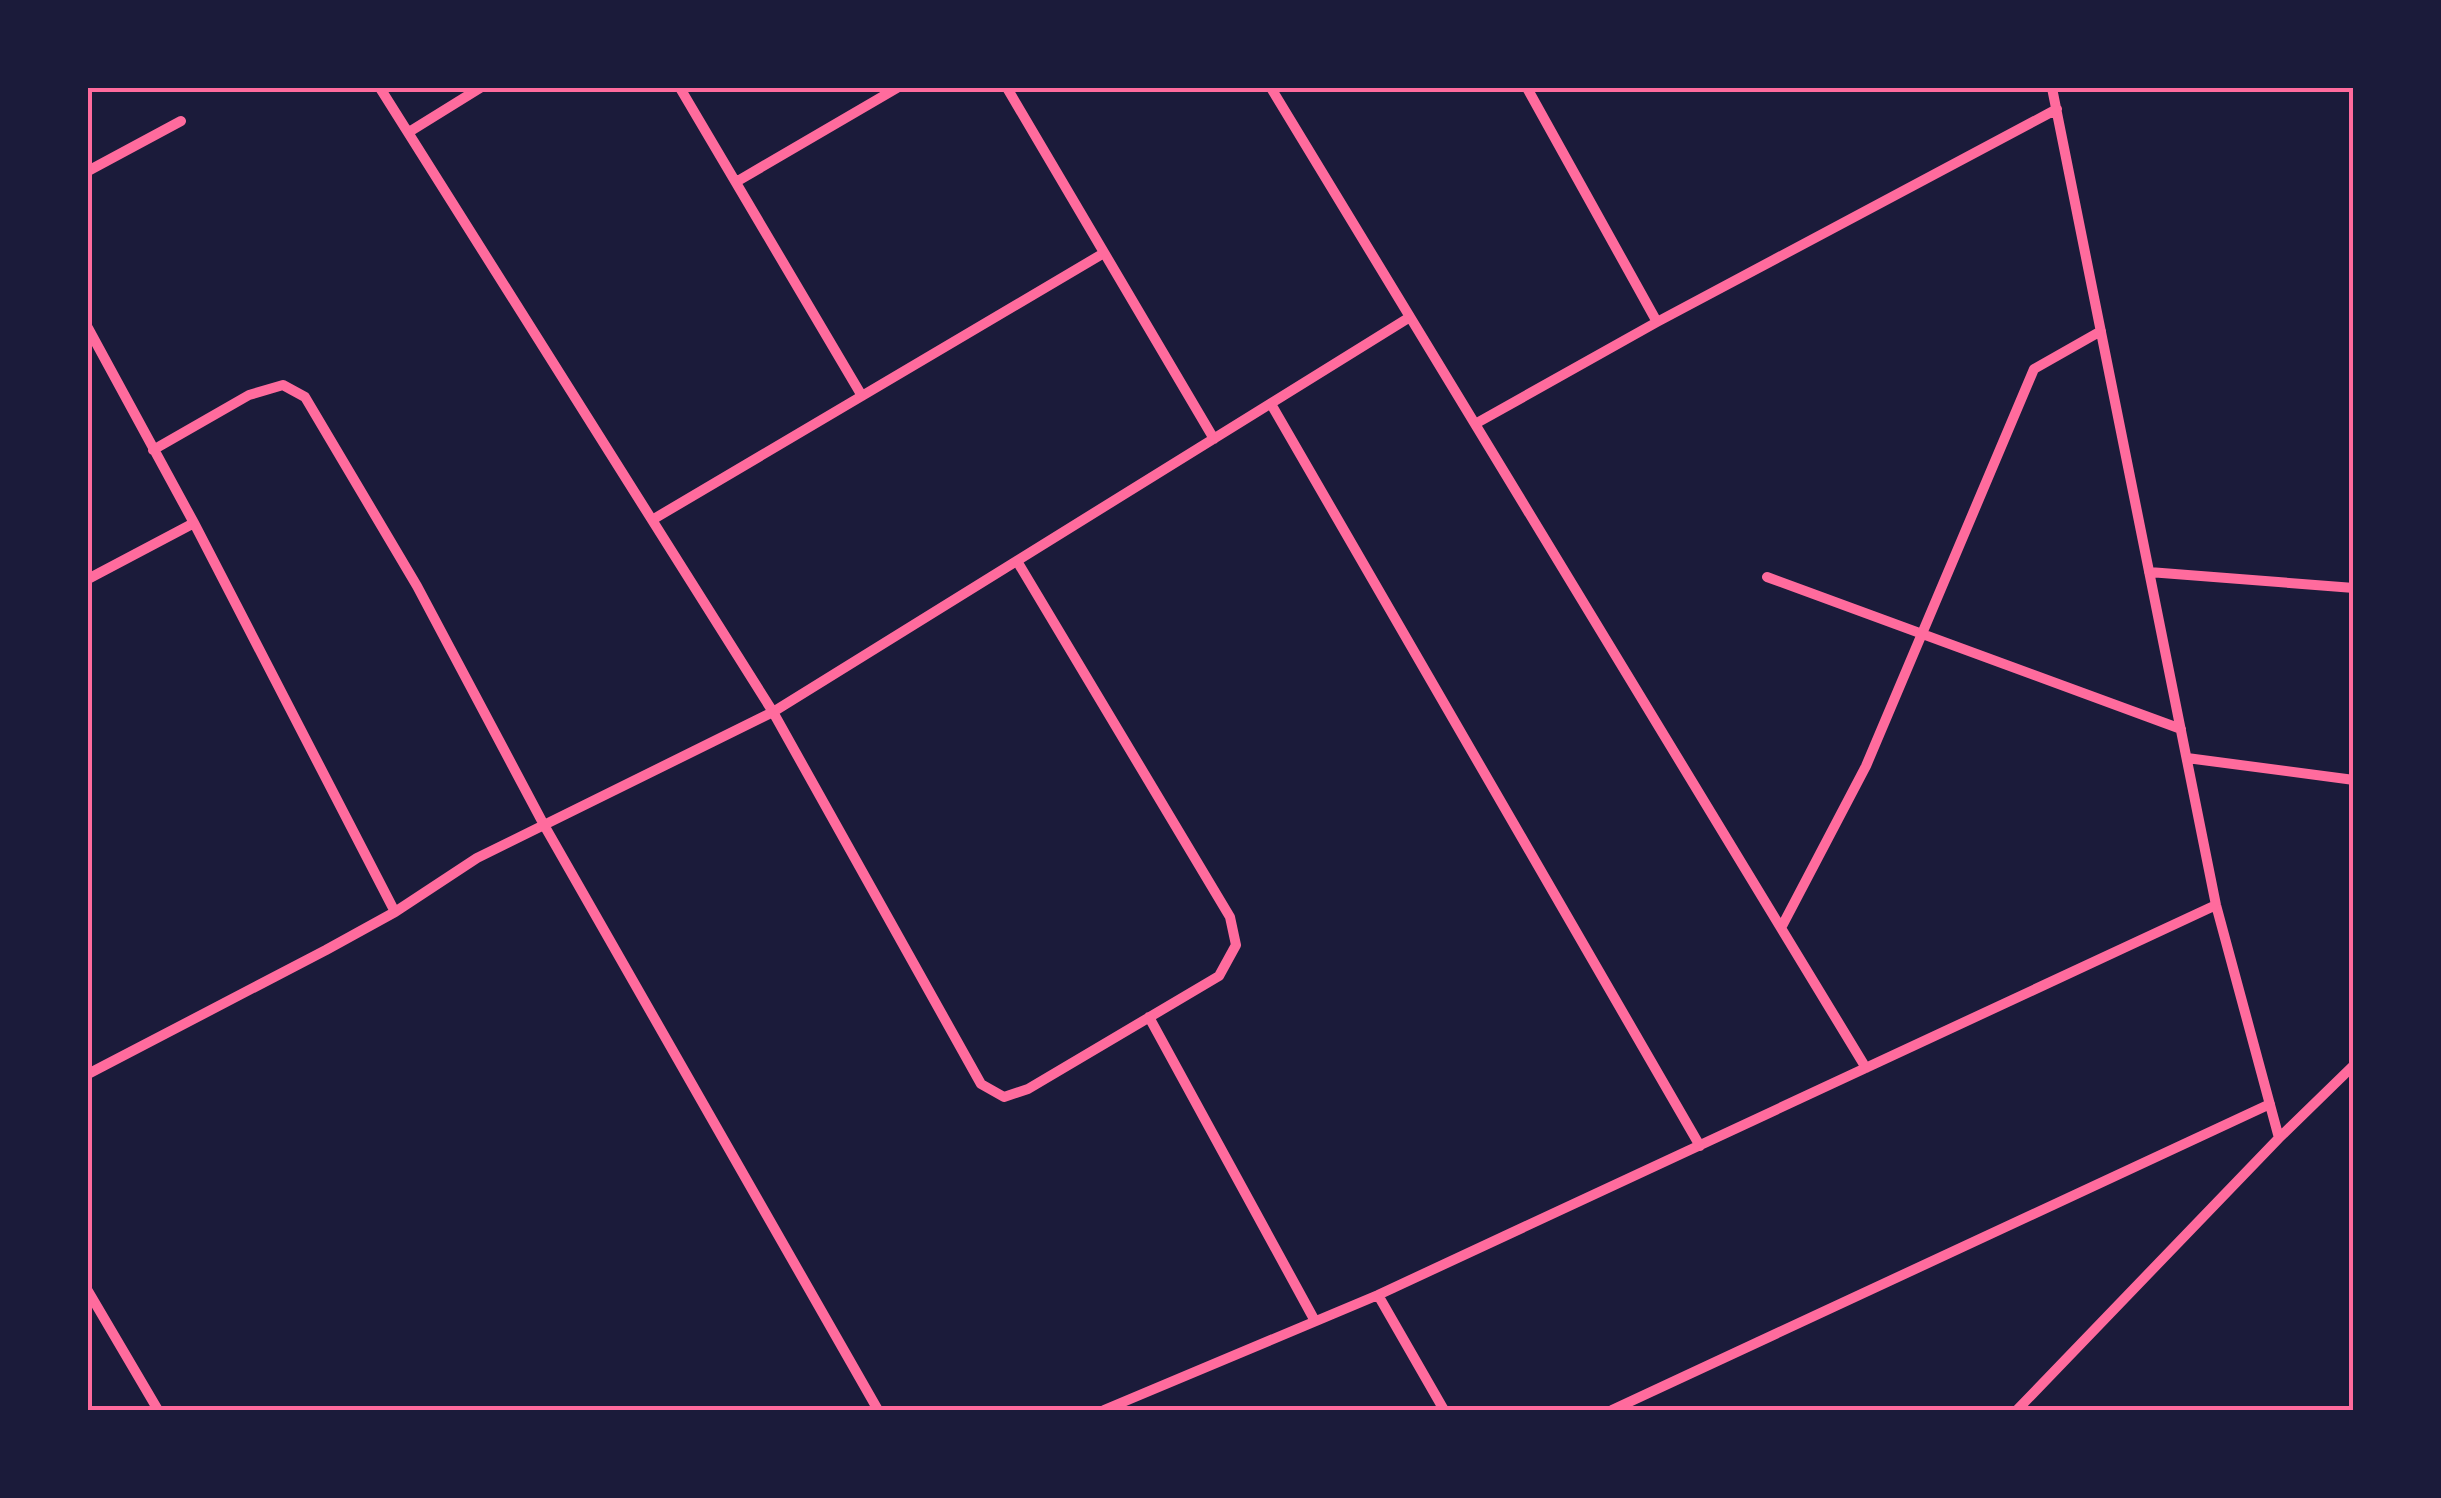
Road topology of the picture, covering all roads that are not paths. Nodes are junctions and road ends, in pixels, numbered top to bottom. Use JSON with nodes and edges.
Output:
{"nodes":[{"id":1,"x":380,"y":88,"type":"edge"},
{"id":2,"x":480,"y":88,"type":"edge"},
{"id":3,"x":680,"y":88,"type":"edge"},
{"id":4,"x":897,"y":88,"type":"edge"},
{"id":5,"x":1007,"y":88,"type":"edge"},
{"id":6,"x":1271,"y":88,"type":"edge"},
{"id":7,"x":1530,"y":88,"type":"edge"},
{"id":8,"x":2052,"y":88,"type":"edge"},
{"id":9,"x":2056,"y":108,"type":"junction"},
{"id":10,"x":181,"y":121,"type":"dead end"},
{"id":11,"x":408,"y":132,"type":"junction"},
{"id":12,"x":88,"y":171,"type":"edge"},
{"id":13,"x":736,"y":182,"type":"junction"},
{"id":14,"x":1104,"y":253,"type":"junction"},
{"id":15,"x":1410,"y":318,"type":"junction"},
{"id":16,"x":1657,"y":322,"type":"junction"},
{"id":17,"x":88,"y":328,"type":"edge"},
{"id":18,"x":2101,"y":331,"type":"junction"},
{"id":19,"x":862,"y":396,"type":"junction"},
{"id":20,"x":1271,"y":404,"type":"junction"},
{"id":21,"x":1475,"y":424,"type":"junction"},
{"id":22,"x":1214,"y":439,"type":"junction"},
{"id":23,"x":153,"y":450,"type":"junction"},
{"id":24,"x":652,"y":520,"type":"junction"},
{"id":25,"x":194,"y":523,"type":"junction"},
{"id":26,"x":1017,"y":561,"type":"junction"},
{"id":27,"x":2150,"y":572,"type":"junction"},
{"id":28,"x":1767,"y":577,"type":"dead end"},
{"id":29,"x":88,"y":579,"type":"edge"},
{"id":30,"x":2354,"y":588,"type":"edge"},
{"id":31,"x":1922,"y":636,"type":"junction"},
{"id":32,"x":774,"y":712,"type":"junction"},
{"id":33,"x":2181,"y":729,"type":"junction"},
{"id":34,"x":2187,"y":758,"type":"junction"},
{"id":35,"x":2354,"y":780,"type":"edge"},
{"id":36,"x":544,"y":826,"type":"junction"},
{"id":37,"x":2216,"y":904,"type":"junction"},
{"id":38,"x":395,"y":912,"type":"junction"},
{"id":39,"x":1781,"y":928,"type":"junction"},
{"id":40,"x":1148,"y":1018,"type":"junction"},
{"id":41,"x":2354,"y":1065,"type":"edge"},
{"id":42,"x":1866,"y":1068,"type":"junction"},
{"id":43,"x":88,"y":1074,"type":"edge"},
{"id":44,"x":2270,"y":1104,"type":"junction"},
{"id":45,"x":2278,"y":1138,"type":"junction"},
{"id":46,"x":1700,"y":1146,"type":"junction"},
{"id":47,"x":88,"y":1292,"type":"edge"},
{"id":48,"x":1378,"y":1294,"type":"junction"},
{"id":49,"x":1315,"y":1321,"type":"junction"},
{"id":50,"x":2026,"y":1408,"type":"edge"},
{"id":51,"x":158,"y":1410,"type":"edge"},
{"id":52,"x":878,"y":1410,"type":"edge"},
{"id":53,"x":1104,"y":1410,"type":"edge"},
{"id":54,"x":1444,"y":1410,"type":"edge"},
{"id":55,"x":1612,"y":1410,"type":"edge"}],
"edges":[{"from":1,"to":11,"type":"street"},
{"from":2,"to":11,"type":"street"},
{"from":3,"to":13,"type":"street"},
{"from":4,"to":13,"type":"street"},
{"from":5,"to":14,"type":"street"},
{"from":6,"to":15,"type":"street"},
{"from":7,"to":16,"type":"street"},
{"from":8,"to":9,"type":"street"},
{"from":9,"to":16,"type":"street"},
{"from":9,"to":18,"type":"street"},
{"from":10,"to":12,"type":"street"},
{"from":11,"to":24,"type":"street"},
{"from":13,"to":19,"type":"street"},
{"from":14,"to":19,"type":"street"},
{"from":14,"to":22,"type":"street"},
{"from":15,"to":20,"type":"street"},
{"from":15,"to":21,"type":"street"},
{"from":16,"to":21,"type":"street"},
{"from":17,"to":23,"type":"street"},
{"from":18,"to":27,"type":"street"},
{"from":18,"to":31,"type":"street"},
{"from":19,"to":24,"type":"street"},
{"from":20,"to":22,"type":"street"},
{"from":20,"to":46,"type":"street"},
{"from":21,"to":39,"type":"street"},
{"from":22,"to":26,"type":"street"},
{"from":23,"to":25,"type":"street"},
{"from":23,"to":36,"type":"street"},
{"from":24,"to":32,"type":"street"},
{"from":25,"to":29,"type":"street"},
{"from":25,"to":38,"type":"street"},
{"from":26,"to":32,"type":"street"},
{"from":26,"to":40,"type":"street"},
{"from":27,"to":30,"type":"street"},
{"from":27,"to":33,"type":"street"},
{"from":28,"to":31,"type":"street"},
{"from":31,"to":33,"type":"street"},
{"from":31,"to":39,"type":"street"},
{"from":32,"to":36,"type":"street"},
{"from":32,"to":40,"type":"street"},
{"from":33,"to":34,"type":"street"},
{"from":34,"to":35,"type":"street"},
{"from":34,"to":37,"type":"street"},
{"from":36,"to":38,"type":"street"},
{"from":36,"to":52,"type":"street"},
{"from":37,"to":42,"type":"street"},
{"from":37,"to":44,"type":"street"},
{"from":38,"to":43,"type":"street"},
{"from":39,"to":42,"type":"street"},
{"from":40,"to":49,"type":"street"},
{"from":41,"to":45,"type":"street"},
{"from":42,"to":46,"type":"street"},
{"from":44,"to":45,"type":"street"},
{"from":44,"to":55,"type":"street"},
{"from":45,"to":50,"type":"street"},
{"from":46,"to":48,"type":"street"},
{"from":47,"to":51,"type":"street"},
{"from":48,"to":49,"type":"street"},
{"from":48,"to":54,"type":"street"},
{"from":49,"to":53,"type":"street"}]}
